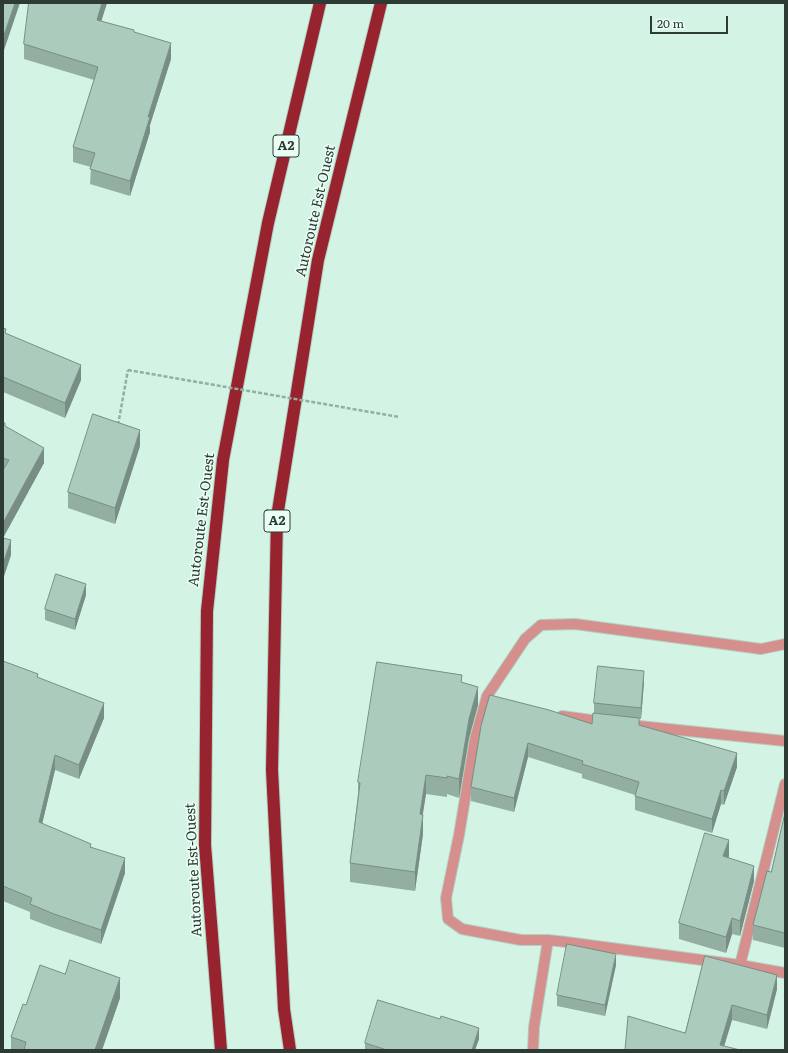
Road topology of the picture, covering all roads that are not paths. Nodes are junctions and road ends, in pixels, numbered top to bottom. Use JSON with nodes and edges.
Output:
{"nodes":[{"id":1,"x":320,"y":3,"type":"edge"},
{"id":2,"x":381,"y":3,"type":"edge"},
{"id":3,"x":785,"y":644,"type":"edge"},
{"id":4,"x":554,"y":714,"type":"edge"},
{"id":5,"x":785,"y":741,"type":"edge"},
{"id":6,"x":785,"y":784,"type":"edge"},
{"id":7,"x":548,"y":940,"type":"junction"},
{"id":8,"x":740,"y":965,"type":"junction"},
{"id":9,"x":785,"y":972,"type":"edge"},
{"id":10,"x":221,"y":1050,"type":"edge"},
{"id":11,"x":290,"y":1050,"type":"edge"},
{"id":12,"x":533,"y":1050,"type":"edge"}],
"edges":[{"from":1,"to":10,"type":"highway","name":"Autoroute Est-Ouest","number":"A2"},
{"from":2,"to":11,"type":"highway","name":"Autoroute Est-Ouest","number":"A2"},
{"from":3,"to":7,"type":"street"},
{"from":4,"to":5,"type":"street"},
{"from":6,"to":8,"type":"street"},
{"from":7,"to":8,"type":"street"},
{"from":7,"to":12,"type":"street"},
{"from":8,"to":9,"type":"street"}]}
